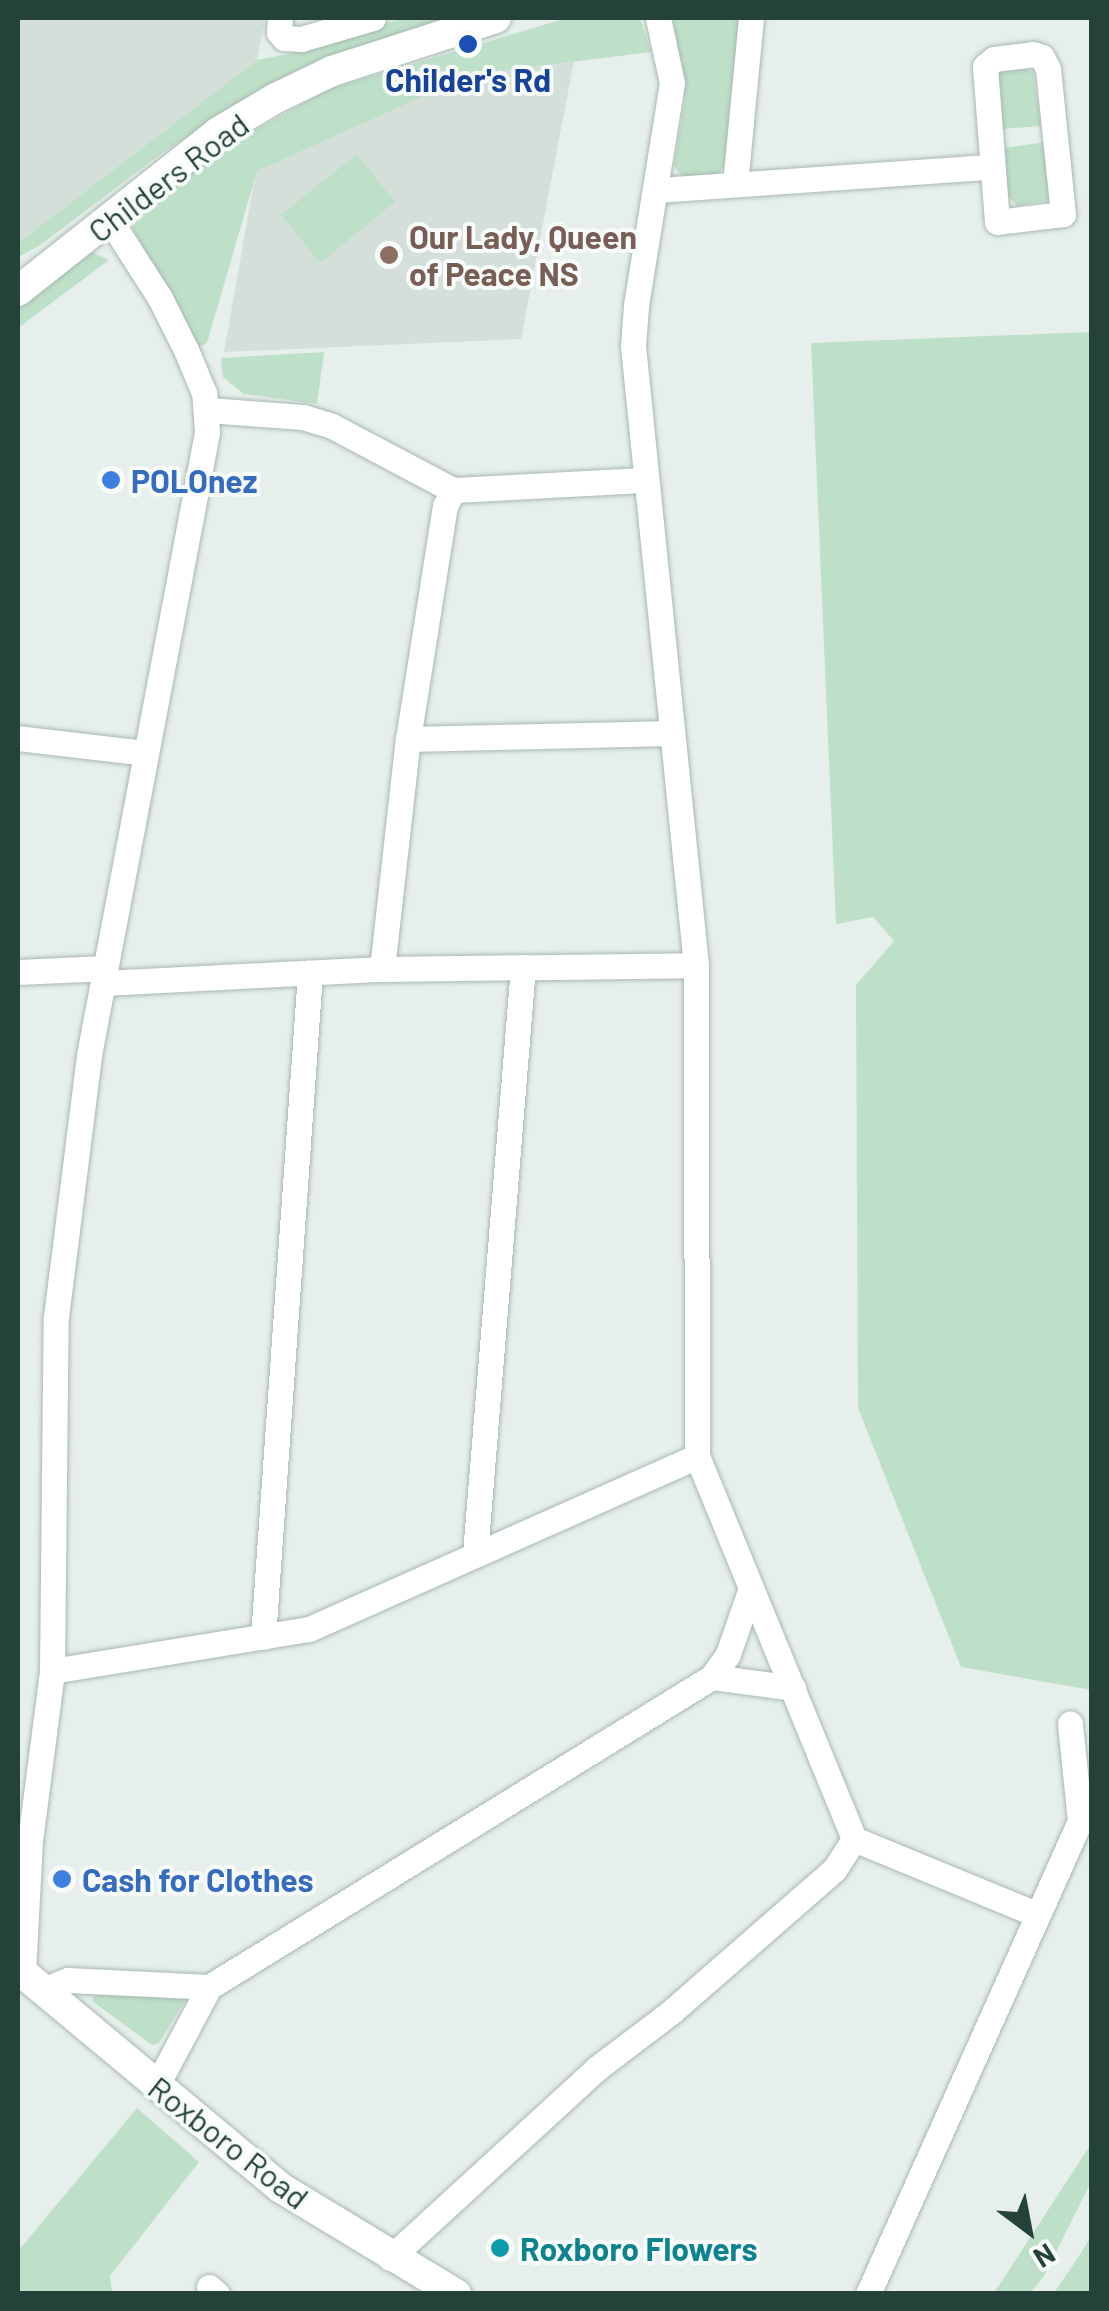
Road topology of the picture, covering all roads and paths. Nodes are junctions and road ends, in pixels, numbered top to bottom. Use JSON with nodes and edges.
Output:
{"nodes":[{"id":1,"x":280,"y":18,"type":"edge"},
{"id":2,"x":374,"y":18,"type":"edge"},
{"id":3,"x":658,"y":18,"type":"edge"},
{"id":4,"x":751,"y":18,"type":"edge"},
{"id":5,"x":477,"y":20,"type":"edge"},
{"id":6,"x":990,"y":167,"type":"junction"},
{"id":7,"x":735,"y":184,"type":"junction"},
{"id":8,"x":658,"y":190,"type":"junction"},
{"id":9,"x":110,"y":220,"type":"junction"},
{"id":10,"x":18,"y":292,"type":"edge"},
{"id":11,"x":208,"y":410,"type":"junction"},
{"id":12,"x":644,"y":480,"type":"junction"},
{"id":13,"x":453,"y":490,"type":"junction"},
{"id":14,"x":671,"y":733,"type":"junction"},
{"id":15,"x":18,"y":738,"type":"edge"},
{"id":16,"x":408,"y":739,"type":"junction"},
{"id":17,"x":145,"y":753,"type":"junction"},
{"id":18,"x":696,"y":965,"type":"junction"},
{"id":19,"x":523,"y":967,"type":"junction"},
{"id":20,"x":382,"y":969,"type":"junction"},
{"id":21,"x":18,"y":972,"type":"edge"},
{"id":22,"x":310,"y":973,"type":"junction"},
{"id":23,"x":104,"y":976,"type":"junction"},
{"id":24,"x":698,"y":1456,"type":"junction"},
{"id":25,"x":475,"y":1554,"type":"junction"},
{"id":26,"x":751,"y":1588,"type":"junction"},
{"id":27,"x":262,"y":1637,"type":"junction"},
{"id":28,"x":52,"y":1671,"type":"junction"},
{"id":29,"x":712,"y":1676,"type":"junction"},
{"id":30,"x":793,"y":1688,"type":"junction"},
{"id":31,"x":1070,"y":1724,"type":"dead end"},
{"id":32,"x":854,"y":1839,"type":"junction"},
{"id":33,"x":1036,"y":1914,"type":"junction"},
{"id":34,"x":28,"y":1978,"type":"edge"},
{"id":35,"x":208,"y":1987,"type":"junction"},
{"id":36,"x":157,"y":2086,"type":"junction"},
{"id":37,"x":390,"y":2258,"type":"junction"},
{"id":38,"x":456,"y":2294,"type":"edge"},
{"id":39,"x":868,"y":2294,"type":"edge"}],
"edges":[{"from":1,"to":2,"type":"street"},
{"from":3,"to":8,"type":"street"},
{"from":4,"to":7,"type":"street"},
{"from":5,"to":9,"type":"main road","name":"Childers Road"},
{"from":6,"to":6,"type":"street"},
{"from":6,"to":7,"type":"street"},
{"from":7,"to":8,"type":"street"},
{"from":8,"to":12,"type":"street"},
{"from":9,"to":10,"type":"main road","name":"Childers Road"},
{"from":9,"to":11,"type":"street"},
{"from":11,"to":13,"type":"street"},
{"from":11,"to":17,"type":"street"},
{"from":12,"to":13,"type":"street"},
{"from":12,"to":14,"type":"street"},
{"from":13,"to":16,"type":"street"},
{"from":14,"to":16,"type":"street"},
{"from":14,"to":18,"type":"street"},
{"from":15,"to":17,"type":"street"},
{"from":16,"to":20,"type":"street"},
{"from":17,"to":23,"type":"street"},
{"from":18,"to":19,"type":"street"},
{"from":18,"to":24,"type":"street"},
{"from":19,"to":20,"type":"street"},
{"from":19,"to":25,"type":"street"},
{"from":20,"to":22,"type":"street"},
{"from":21,"to":23,"type":"street"},
{"from":22,"to":23,"type":"street"},
{"from":22,"to":27,"type":"street"},
{"from":23,"to":28,"type":"street"},
{"from":24,"to":25,"type":"street"},
{"from":24,"to":26,"type":"street"},
{"from":25,"to":27,"type":"street"},
{"from":26,"to":29,"type":"street"},
{"from":26,"to":30,"type":"street"},
{"from":27,"to":28,"type":"street"},
{"from":28,"to":34,"type":"street"},
{"from":29,"to":30,"type":"street"},
{"from":29,"to":35,"type":"street"},
{"from":30,"to":32,"type":"street"},
{"from":31,"to":33,"type":"street"},
{"from":32,"to":33,"type":"street"},
{"from":32,"to":37,"type":"street"},
{"from":33,"to":39,"type":"street"},
{"from":34,"to":35,"type":"street"},
{"from":34,"to":36,"type":"main road","name":"Roxboro Road"},
{"from":35,"to":36,"type":"street"},
{"from":36,"to":37,"type":"main road","name":"Roxboro Road"},
{"from":37,"to":38,"type":"main road","name":"Roxboro Road"}]}
